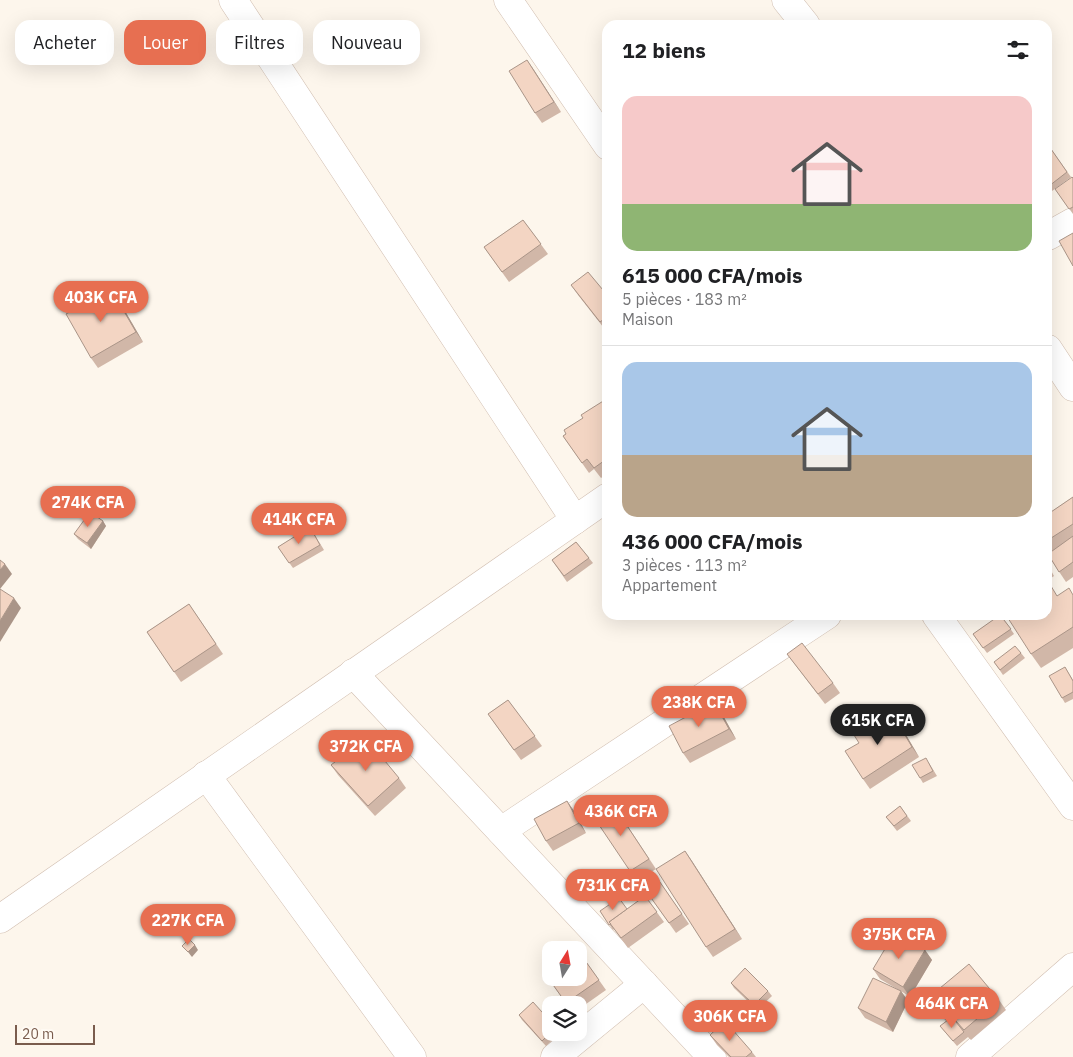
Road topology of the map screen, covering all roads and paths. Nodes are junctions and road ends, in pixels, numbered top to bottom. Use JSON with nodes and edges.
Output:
{"nodes":[{"id":1,"x":234,"y":0,"type":"edge"},
{"id":2,"x":508,"y":0,"type":"edge"},
{"id":3,"x":786,"y":0,"type":"edge"},
{"id":4,"x":802,"y":20,"type":"edge"},
{"id":5,"x":602,"y":137,"type":"edge"},
{"id":6,"x":1073,"y":222,"type":"edge"},
{"id":7,"x":1052,"y":234,"type":"edge"},
{"id":8,"x":1052,"y":355,"type":"edge"},
{"id":9,"x":1073,"y":387,"type":"edge"},
{"id":10,"x":602,"y":501,"type":"edge"},
{"id":11,"x":575,"y":520,"type":"junction"},
{"id":12,"x":819,"y":620,"type":"edge"},
{"id":13,"x":940,"y":620,"type":"edge"},
{"id":14,"x":353,"y":673,"type":"junction"},
{"id":15,"x":206,"y":775,"type":"junction"},
{"id":16,"x":1073,"y":806,"type":"edge"},
{"id":17,"x":501,"y":831,"type":"junction"},
{"id":18,"x":0,"y":919,"type":"edge"},
{"id":19,"x":1073,"y":967,"type":"edge"},
{"id":20,"x":644,"y":984,"type":"junction"},
{"id":21,"x":412,"y":1057,"type":"edge"},
{"id":22,"x":555,"y":1057,"type":"edge"},
{"id":23,"x":712,"y":1057,"type":"edge"},
{"id":24,"x":970,"y":1057,"type":"edge"}],
"edges":[{"from":1,"to":11,"type":"street"},
{"from":2,"to":5,"type":"street"},
{"from":3,"to":4,"type":"street"},
{"from":6,"to":7,"type":"street"},
{"from":8,"to":9,"type":"street"},
{"from":10,"to":11,"type":"street"},
{"from":11,"to":14,"type":"street"},
{"from":12,"to":17,"type":"street"},
{"from":13,"to":16,"type":"street"},
{"from":14,"to":15,"type":"street"},
{"from":14,"to":17,"type":"street"},
{"from":15,"to":18,"type":"street"},
{"from":15,"to":21,"type":"street"},
{"from":17,"to":20,"type":"street"},
{"from":19,"to":24,"type":"street"},
{"from":20,"to":22,"type":"street"},
{"from":20,"to":23,"type":"street"}]}
